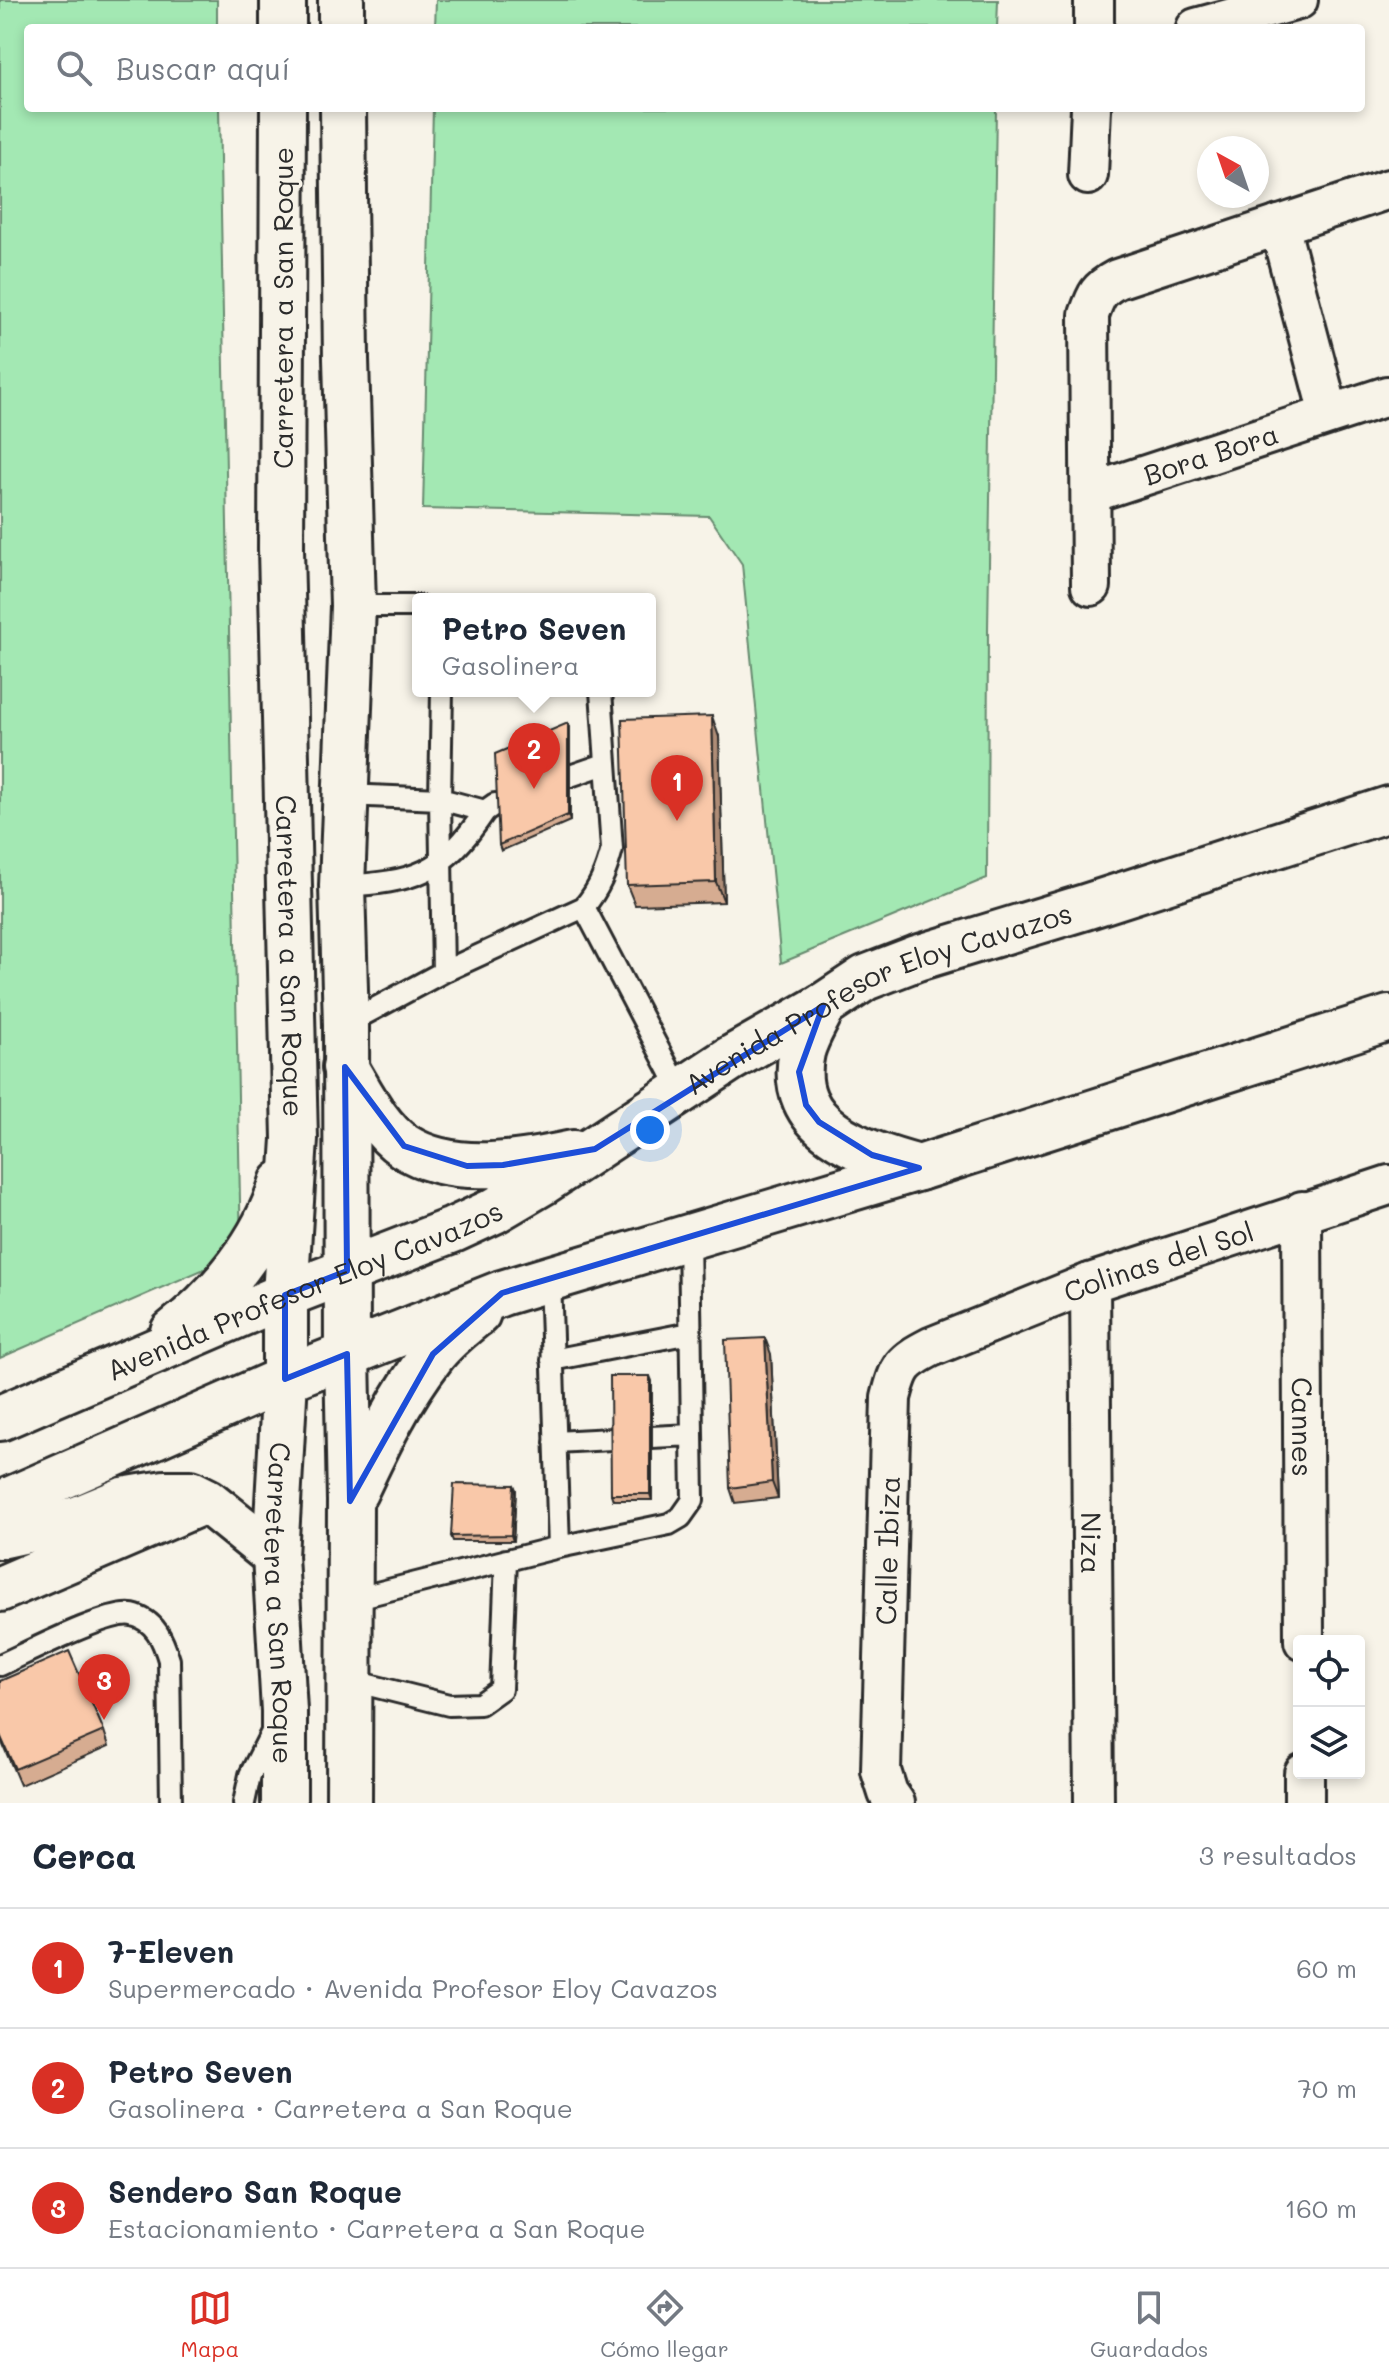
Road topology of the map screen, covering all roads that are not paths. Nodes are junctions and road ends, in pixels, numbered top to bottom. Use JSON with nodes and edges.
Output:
{"nodes":[{"id":1,"x":283,"y":0,"type":"edge"},
{"id":2,"x":341,"y":0,"type":"edge"},
{"id":3,"x":1094,"y":0,"type":"edge"},
{"id":4,"x":1298,"y":0,"type":"edge"},
{"id":5,"x":283,"y":24,"type":"edge"},
{"id":6,"x":341,"y":24,"type":"edge"},
{"id":7,"x":1094,"y":24,"type":"edge"},
{"id":8,"x":1211,"y":24,"type":"edge"},
{"id":9,"x":283,"y":112,"type":"edge"},
{"id":10,"x":343,"y":112,"type":"edge"},
{"id":11,"x":1091,"y":112,"type":"edge"},
{"id":12,"x":1088,"y":175,"type":"dead end"},
{"id":13,"x":1389,"y":189,"type":"edge"},
{"id":14,"x":1279,"y":225,"type":"junction"},
{"id":15,"x":1387,"y":396,"type":"dead end"},
{"id":16,"x":1329,"y":414,"type":"junction"},
{"id":17,"x":1091,"y":493,"type":"junction"},
{"id":18,"x":1091,"y":586,"type":"dead end"},
{"id":19,"x":353,"y":606,"type":"junction"},
{"id":20,"x":412,"y":606,"type":"edge"},
{"id":21,"x":442,"y":697,"type":"edge"},
{"id":22,"x":601,"y":697,"type":"edge"},
{"id":23,"x":605,"y":764,"type":"junction"},
{"id":24,"x":570,"y":776,"type":"edge"},
{"id":25,"x":346,"y":795,"type":"junction"},
{"id":26,"x":440,"y":799,"type":"junction"},
{"id":27,"x":1389,"y":809,"type":"edge"},
{"id":28,"x":442,"y":861,"type":"junction"},
{"id":29,"x":342,"y":886,"type":"junction"},
{"id":30,"x":584,"y":907,"type":"junction"},
{"id":31,"x":443,"y":972,"type":"junction"},
{"id":32,"x":823,"y":1006,"type":"junction"},
{"id":33,"x":1389,"y":1018,"type":"edge"},
{"id":34,"x":346,"y":1024,"type":"junction"},
{"id":35,"x":345,"y":1067,"type":"junction"},
{"id":36,"x":681,"y":1092,"type":"junction"},
{"id":37,"x":295,"y":1139,"type":"junction"},
{"id":38,"x":595,"y":1149,"type":"junction"},
{"id":39,"x":919,"y":1168,"type":"junction"},
{"id":40,"x":1389,"y":1185,"type":"edge"},
{"id":41,"x":1302,"y":1211,"type":"junction"},
{"id":42,"x":689,"y":1235,"type":"junction"},
{"id":43,"x":347,"y":1271,"type":"junction"},
{"id":44,"x":550,"y":1278,"type":"junction"},
{"id":45,"x":1090,"y":1283,"type":"junction"},
{"id":46,"x":502,"y":1293,"type":"junction"},
{"id":47,"x":285,"y":1295,"type":"junction"},
{"id":48,"x":690,"y":1333,"type":"junction"},
{"id":49,"x":931,"y":1347,"type":"joint"},
{"id":50,"x":347,"y":1354,"type":"junction"},
{"id":51,"x":552,"y":1360,"type":"junction"},
{"id":52,"x":101,"y":1375,"type":"junction"},
{"id":53,"x":285,"y":1379,"type":"junction"},
{"id":54,"x":0,"y":1418,"type":"edge"},
{"id":55,"x":692,"y":1435,"type":"junction"},
{"id":56,"x":651,"y":1437,"type":"edge"},
{"id":57,"x":612,"y":1439,"type":"edge"},
{"id":58,"x":555,"y":1442,"type":"junction"},
{"id":59,"x":207,"y":1501,"type":"junction"},
{"id":60,"x":350,"y":1501,"type":"junction"},
{"id":61,"x":0,"y":1504,"type":"edge"},
{"id":62,"x":0,"y":1536,"type":"edge"},
{"id":63,"x":559,"y":1547,"type":"junction"},
{"id":64,"x":275,"y":1556,"type":"junction"},
{"id":65,"x":506,"y":1560,"type":"junction"},
{"id":66,"x":0,"y":1589,"type":"edge"},
{"id":67,"x":349,"y":1600,"type":"junction"},
{"id":68,"x":1304,"y":1635,"type":"edge"},
{"id":69,"x":0,"y":1665,"type":"edge"},
{"id":70,"x":349,"y":1680,"type":"junction"},
{"id":71,"x":284,"y":1711,"type":"junction"},
{"id":72,"x":1304,"y":1779,"type":"edge"},
{"id":73,"x":888,"y":1787,"type":"edge"},
{"id":74,"x":171,"y":1803,"type":"edge"},
{"id":75,"x":244,"y":1803,"type":"edge"},
{"id":76,"x":284,"y":1803,"type":"edge"},
{"id":77,"x":349,"y":1803,"type":"edge"},
{"id":78,"x":1094,"y":1803,"type":"edge"},
{"id":79,"x":1304,"y":1803,"type":"edge"}],
"edges":[{"from":1,"to":5,"type":"main road"},
{"from":2,"to":6,"type":"main road"},
{"from":3,"to":7,"type":"street"},
{"from":4,"to":8,"type":"street"},
{"from":9,"to":37,"type":"main road","name":"Carretera a San Roque"},
{"from":10,"to":19,"type":"main road","name":"Carretera a San Roque"},
{"from":11,"to":12,"type":"street"},
{"from":13,"to":14,"type":"street"},
{"from":14,"to":16,"type":"street"},
{"from":14,"to":17,"type":"street"},
{"from":15,"to":16,"type":"street","name":"Bora Bora"},
{"from":16,"to":17,"type":"street","name":"Bora Bora"},
{"from":17,"to":18,"type":"street"},
{"from":19,"to":20,"type":"lane"},
{"from":19,"to":25,"type":"main road","name":"Carretera a San Roque"},
{"from":21,"to":26,"type":"lane"},
{"from":22,"to":23,"type":"lane"},
{"from":23,"to":24,"type":"lane"},
{"from":23,"to":30,"type":"lane"},
{"from":25,"to":26,"type":"lane"},
{"from":25,"to":29,"type":"main road","name":"Carretera a San Roque"},
{"from":26,"to":28,"type":"lane"},
{"from":26,"to":28,"type":"lane"},
{"from":27,"to":32,"type":"main road","name":"Avenida Profesor Eloy Cavazos"},
{"from":28,"to":29,"type":"lane"},
{"from":28,"to":31,"type":"lane"},
{"from":29,"to":34,"type":"main road","name":"Carretera a San Roque"},
{"from":30,"to":31,"type":"lane"},
{"from":30,"to":36,"type":"lane"},
{"from":31,"to":34,"type":"lane"},
{"from":32,"to":36,"type":"main road","name":"Avenida Profesor Eloy Cavazos"},
{"from":32,"to":39,"type":"main road"},
{"from":33,"to":39,"type":"main road"},
{"from":34,"to":35,"type":"main road","name":"Carretera a San Roque"},
{"from":35,"to":38,"type":"main road"},
{"from":35,"to":43,"type":"main road","name":"Carretera a San Roque"},
{"from":36,"to":38,"type":"main road","name":"Avenida Profesor Eloy Cavazos"},
{"from":37,"to":47,"type":"main road","name":"Carretera a San Roque"},
{"from":37,"to":52,"type":"main road"},
{"from":38,"to":43,"type":"main road","name":"Avenida Profesor Eloy Cavazos"},
{"from":39,"to":42,"type":"main road"},
{"from":40,"to":41,"type":"street","name":"Colinas del Sol"},
{"from":41,"to":45,"type":"street","name":"Colinas del Sol"},
{"from":41,"to":68,"type":"street","name":"Cannes"},
{"from":42,"to":44,"type":"main road"},
{"from":42,"to":48,"type":"lane"},
{"from":43,"to":47,"type":"main road","name":"Avenida Profesor Eloy Cavazos"},
{"from":43,"to":50,"type":"main road","name":"Carretera a San Roque"},
{"from":44,"to":46,"type":"main road"},
{"from":44,"to":51,"type":"lane"},
{"from":45,"to":49,"type":"street","name":"Colinas del Sol"},
{"from":45,"to":78,"type":"street","name":"Niza"},
{"from":46,"to":50,"type":"main road"},
{"from":46,"to":60,"type":"main road"},
{"from":47,"to":52,"type":"main road","name":"Avenida Profesor Eloy Cavazos"},
{"from":47,"to":53,"type":"main road","name":"Carretera a San Roque"},
{"from":48,"to":51,"type":"lane"},
{"from":48,"to":55,"type":"lane"},
{"from":49,"to":73,"type":"street","name":"Calle Ibiza"},
{"from":50,"to":53,"type":"main road"},
{"from":50,"to":60,"type":"main road","name":"Carretera a San Roque"},
{"from":51,"to":58,"type":"lane"},
{"from":52,"to":54,"type":"main road","name":"Avenida Profesor Eloy Cavazos"},
{"from":53,"to":61,"type":"main road"},
{"from":53,"to":64,"type":"main road","name":"Carretera a San Roque"},
{"from":55,"to":56,"type":"lane"},
{"from":55,"to":63,"type":"lane"},
{"from":57,"to":58,"type":"lane"},
{"from":58,"to":63,"type":"lane"},
{"from":59,"to":62,"type":"main road"},
{"from":59,"to":64,"type":"main road"},
{"from":59,"to":66,"type":"main road"},
{"from":60,"to":67,"type":"main road","name":"Carretera a San Roque"},
{"from":63,"to":65,"type":"lane"},
{"from":64,"to":71,"type":"main road","name":"Carretera a San Roque"},
{"from":65,"to":67,"type":"lane"},
{"from":65,"to":70,"type":"lane"},
{"from":67,"to":70,"type":"main road","name":"Carretera a San Roque"},
{"from":69,"to":74,"type":"lane"},
{"from":70,"to":77,"type":"main road","name":"Carretera a San Roque"},
{"from":71,"to":75,"type":"lane"},
{"from":71,"to":76,"type":"main road","name":"Carretera a San Roque"},
{"from":72,"to":79,"type":"street"}]}
